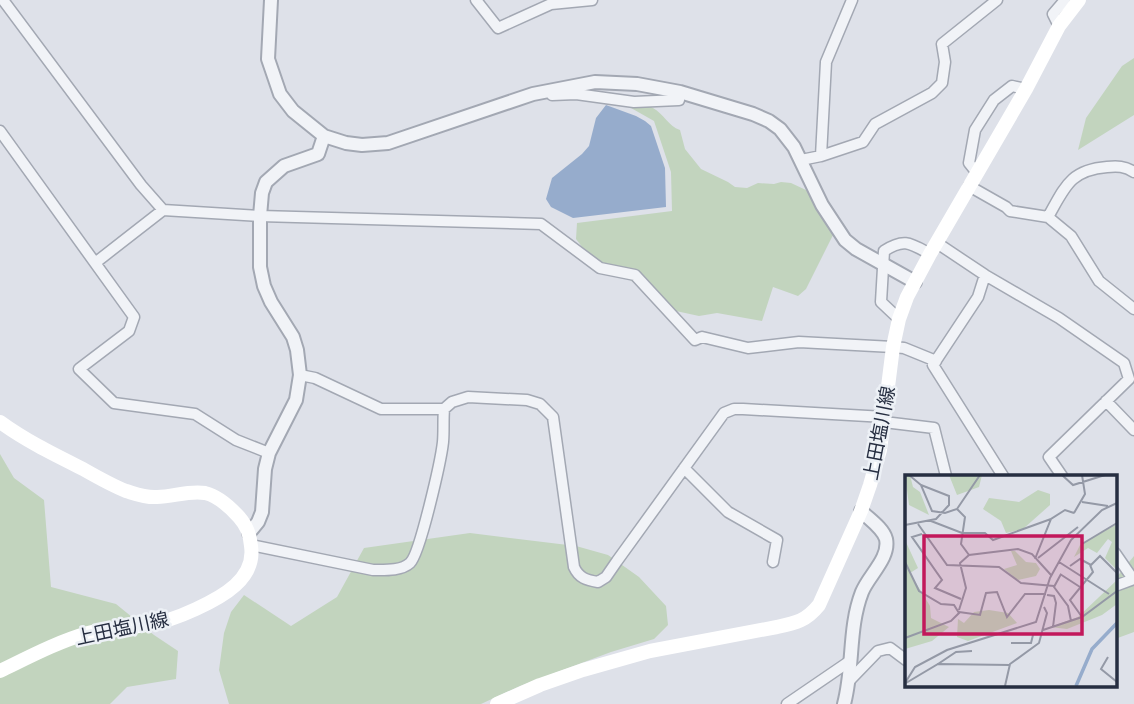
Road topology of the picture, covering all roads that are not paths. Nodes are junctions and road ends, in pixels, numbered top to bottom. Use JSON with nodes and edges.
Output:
{"nodes":[{"id":1,"x":3,"y":0,"type":"edge"},
{"id":2,"x":271,"y":0,"type":"edge"},
{"id":3,"x":476,"y":0,"type":"edge"},
{"id":4,"x":592,"y":0,"type":"edge"},
{"id":5,"x":852,"y":0,"type":"edge"},
{"id":6,"x":997,"y":0,"type":"edge"},
{"id":7,"x":1065,"y":0,"type":"edge"},
{"id":8,"x":1079,"y":0,"type":"edge"},
{"id":9,"x":1059,"y":26,"type":"junction"},
{"id":10,"x":1026,"y":89,"type":"junction"},
{"id":11,"x":549,"y":90,"type":"junction"},
{"id":12,"x":680,"y":92,"type":"junction"},
{"id":13,"x":0,"y":131,"type":"edge"},
{"id":14,"x":324,"y":136,"type":"junction"},
{"id":15,"x":821,"y":156,"type":"junction"},
{"id":16,"x":800,"y":160,"type":"junction"},
{"id":17,"x":1134,"y":172,"type":"edge"},
{"id":18,"x":977,"y":173,"type":"junction"},
{"id":19,"x":969,"y":186,"type":"junction"},
{"id":20,"x":163,"y":210,"type":"junction"},
{"id":21,"x":260,"y":216,"type":"junction"},
{"id":22,"x":1048,"y":217,"type":"junction"},
{"id":23,"x":933,"y":248,"type":"junction"},
{"id":24,"x":95,"y":263,"type":"junction"},
{"id":25,"x":883,"y":264,"type":"junction"},
{"id":26,"x":985,"y":275,"type":"junction"},
{"id":27,"x":915,"y":282,"type":"junction"},
{"id":28,"x":1134,"y":309,"type":"edge"},
{"id":29,"x":899,"y":319,"type":"junction"},
{"id":30,"x":893,"y":347,"type":"junction"},
{"id":31,"x":1134,"y":357,"type":"edge"},
{"id":32,"x":936,"y":360,"type":"junction"},
{"id":33,"x":1124,"y":363,"type":"junction"},
{"id":34,"x":300,"y":375,"type":"junction"},
{"id":35,"x":1106,"y":401,"type":"junction"},
{"id":36,"x":444,"y":409,"type":"junction"},
{"id":37,"x":885,"y":420,"type":"junction"},
{"id":38,"x":0,"y":422,"type":"edge"},
{"id":39,"x":1134,"y":430,"type":"edge"},
{"id":40,"x":269,"y":453,"type":"junction"},
{"id":41,"x":684,"y":468,"type":"junction"},
{"id":42,"x":946,"y":475,"type":"edge"},
{"id":43,"x":1002,"y":475,"type":"edge"},
{"id":44,"x":1061,"y":475,"type":"edge"},
{"id":45,"x":861,"y":512,"type":"junction"},
{"id":46,"x":250,"y":539,"type":"junction"},
{"id":47,"x":1116,"y":554,"type":"edge"},
{"id":48,"x":773,"y":562,"type":"dead end"},
{"id":49,"x":1134,"y":579,"type":"edge"},
{"id":50,"x":1116,"y":586,"type":"edge"},
{"id":51,"x":905,"y":659,"type":"edge"},
{"id":52,"x":850,"y":660,"type":"junction"},
{"id":53,"x":0,"y":671,"type":"edge"},
{"id":54,"x":849,"y":681,"type":"junction"},
{"id":55,"x":497,"y":704,"type":"edge"},
{"id":56,"x":787,"y":704,"type":"edge"},
{"id":57,"x":844,"y":704,"type":"edge"}],
"edges":[{"from":1,"to":20,"type":"street"},
{"from":2,"to":14,"type":"street"},
{"from":3,"to":4,"type":"street"},
{"from":5,"to":15,"type":"street"},
{"from":6,"to":15,"type":"street"},
{"from":7,"to":9,"type":"street"},
{"from":8,"to":9,"type":"main road","name":"上田塩川線"},
{"from":9,"to":10,"type":"main road","name":"上田塩川線"},
{"from":10,"to":18,"type":"main road","name":"上田塩川線"},
{"from":10,"to":18,"type":"street"},
{"from":11,"to":12,"type":"street"},
{"from":11,"to":12,"type":"street"},
{"from":11,"to":14,"type":"street"},
{"from":12,"to":16,"type":"street"},
{"from":13,"to":24,"type":"street"},
{"from":14,"to":21,"type":"street"},
{"from":15,"to":16,"type":"street"},
{"from":16,"to":25,"type":"street"},
{"from":17,"to":22,"type":"street"},
{"from":18,"to":19,"type":"main road","name":"上田塩川線"},
{"from":19,"to":22,"type":"street"},
{"from":19,"to":23,"type":"main road","name":"上田塩川線"},
{"from":20,"to":21,"type":"street"},
{"from":20,"to":24,"type":"street"},
{"from":21,"to":30,"type":"street"},
{"from":21,"to":34,"type":"street"},
{"from":22,"to":28,"type":"street"},
{"from":23,"to":25,"type":"street"},
{"from":23,"to":26,"type":"street"},
{"from":23,"to":27,"type":"main road","name":"上田塩川線"},
{"from":24,"to":40,"type":"street"},
{"from":25,"to":27,"type":"street"},
{"from":25,"to":29,"type":"street"},
{"from":26,"to":32,"type":"street"},
{"from":26,"to":33,"type":"street"},
{"from":27,"to":29,"type":"main road","name":"上田塩川線"},
{"from":29,"to":30,"type":"main road","name":"上田塩川線"},
{"from":30,"to":32,"type":"street"},
{"from":30,"to":37,"type":"main road","name":"上田塩川線"},
{"from":31,"to":33,"type":"street"},
{"from":32,"to":43,"type":"street"},
{"from":33,"to":35,"type":"street"},
{"from":34,"to":36,"type":"street"},
{"from":34,"to":40,"type":"street"},
{"from":35,"to":39,"type":"street"},
{"from":35,"to":44,"type":"street"},
{"from":36,"to":41,"type":"street"},
{"from":36,"to":46,"type":"street"},
{"from":37,"to":41,"type":"street"},
{"from":37,"to":42,"type":"street"},
{"from":37,"to":45,"type":"main road","name":"上田塩川線"},
{"from":38,"to":46,"type":"main road"},
{"from":40,"to":46,"type":"street"},
{"from":41,"to":48,"type":"street"},
{"from":45,"to":52,"type":"street"},
{"from":45,"to":55,"type":"main road","name":"上田塩川線"},
{"from":46,"to":53,"type":"main road","name":"上田塩川線"},
{"from":47,"to":49,"type":"street"},
{"from":49,"to":50,"type":"street"},
{"from":51,"to":54,"type":"street"},
{"from":52,"to":54,"type":"street"},
{"from":52,"to":56,"type":"street"},
{"from":54,"to":57,"type":"street"}]}
